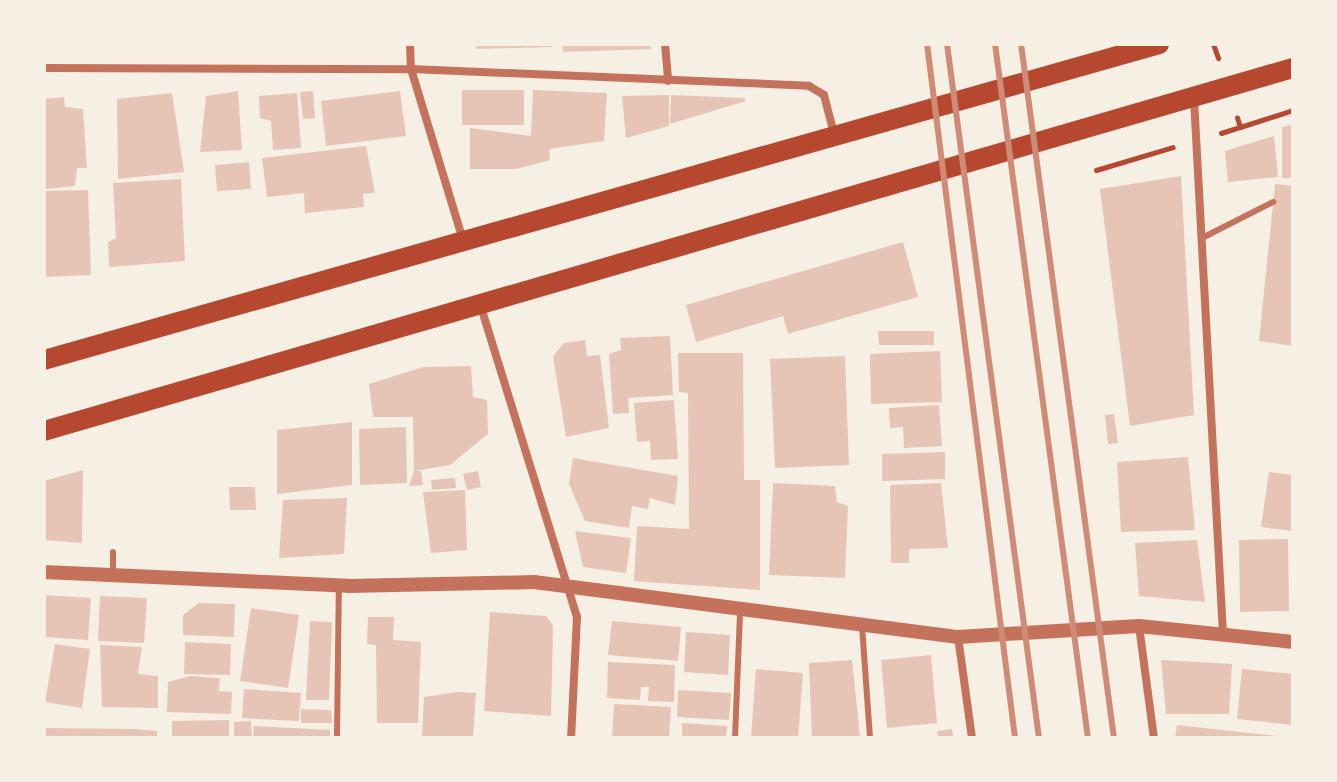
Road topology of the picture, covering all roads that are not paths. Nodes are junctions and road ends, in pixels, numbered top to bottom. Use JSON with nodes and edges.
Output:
{"nodes":[{"id":1,"x":410,"y":44,"type":"edge"},
{"id":2,"x":665,"y":44,"type":"edge"},
{"id":3,"x":1159,"y":44,"type":"edge"},
{"id":4,"x":44,"y":68,"type":"edge"},
{"id":5,"x":1293,"y":68,"type":"edge"},
{"id":6,"x":411,"y":69,"type":"junction"},
{"id":7,"x":668,"y":81,"type":"junction"},
{"id":8,"x":1194,"y":97,"type":"junction"},
{"id":9,"x":834,"y":135,"type":"junction"},
{"id":10,"x":1273,"y":202,"type":"dead end"},
{"id":11,"x":1202,"y":238,"type":"junction"},
{"id":12,"x":463,"y":241,"type":"junction"},
{"id":13,"x":481,"y":307,"type":"junction"},
{"id":14,"x":44,"y":360,"type":"edge"},
{"id":15,"x":44,"y":431,"type":"edge"},
{"id":16,"x":113,"y":552,"type":"dead end"},
{"id":17,"x":44,"y":572,"type":"edge"},
{"id":18,"x":113,"y":574,"type":"junction"},
{"id":19,"x":339,"y":585,"type":"junction"},
{"id":20,"x":568,"y":588,"type":"junction"},
{"id":21,"x":740,"y":611,"type":"junction"},
{"id":22,"x":862,"y":626,"type":"junction"},
{"id":23,"x":1139,"y":626,"type":"junction"},
{"id":24,"x":1223,"y":634,"type":"junction"},
{"id":25,"x":958,"y":637,"type":"junction"},
{"id":26,"x":1293,"y":642,"type":"edge"},
{"id":27,"x":870,"y":737,"type":"edge"},
{"id":28,"x":337,"y":738,"type":"edge"},
{"id":29,"x":571,"y":738,"type":"edge"},
{"id":30,"x":735,"y":738,"type":"edge"},
{"id":31,"x":972,"y":738,"type":"edge"},
{"id":32,"x":1154,"y":738,"type":"edge"}],
"edges":[{"from":1,"to":6,"type":"street"},
{"from":2,"to":7,"type":"street"},
{"from":3,"to":9,"type":"main road"},
{"from":4,"to":6,"type":"street"},
{"from":5,"to":8,"type":"main road"},
{"from":6,"to":7,"type":"street"},
{"from":6,"to":12,"type":"street"},
{"from":7,"to":9,"type":"street"},
{"from":8,"to":11,"type":"street"},
{"from":8,"to":13,"type":"main road"},
{"from":9,"to":12,"type":"main road"},
{"from":10,"to":11,"type":"lane"},
{"from":11,"to":24,"type":"street"},
{"from":12,"to":14,"type":"main road"},
{"from":13,"to":15,"type":"main road"},
{"from":13,"to":20,"type":"street"},
{"from":16,"to":18,"type":"lane"},
{"from":17,"to":18,"type":"street"},
{"from":18,"to":19,"type":"street"},
{"from":19,"to":20,"type":"street"},
{"from":19,"to":28,"type":"lane"},
{"from":20,"to":21,"type":"street"},
{"from":20,"to":29,"type":"street"},
{"from":21,"to":22,"type":"street"},
{"from":21,"to":30,"type":"lane"},
{"from":22,"to":25,"type":"street"},
{"from":22,"to":27,"type":"lane"},
{"from":23,"to":24,"type":"street"},
{"from":23,"to":25,"type":"street"},
{"from":23,"to":32,"type":"street"},
{"from":24,"to":26,"type":"street"},
{"from":25,"to":31,"type":"street"}]}
